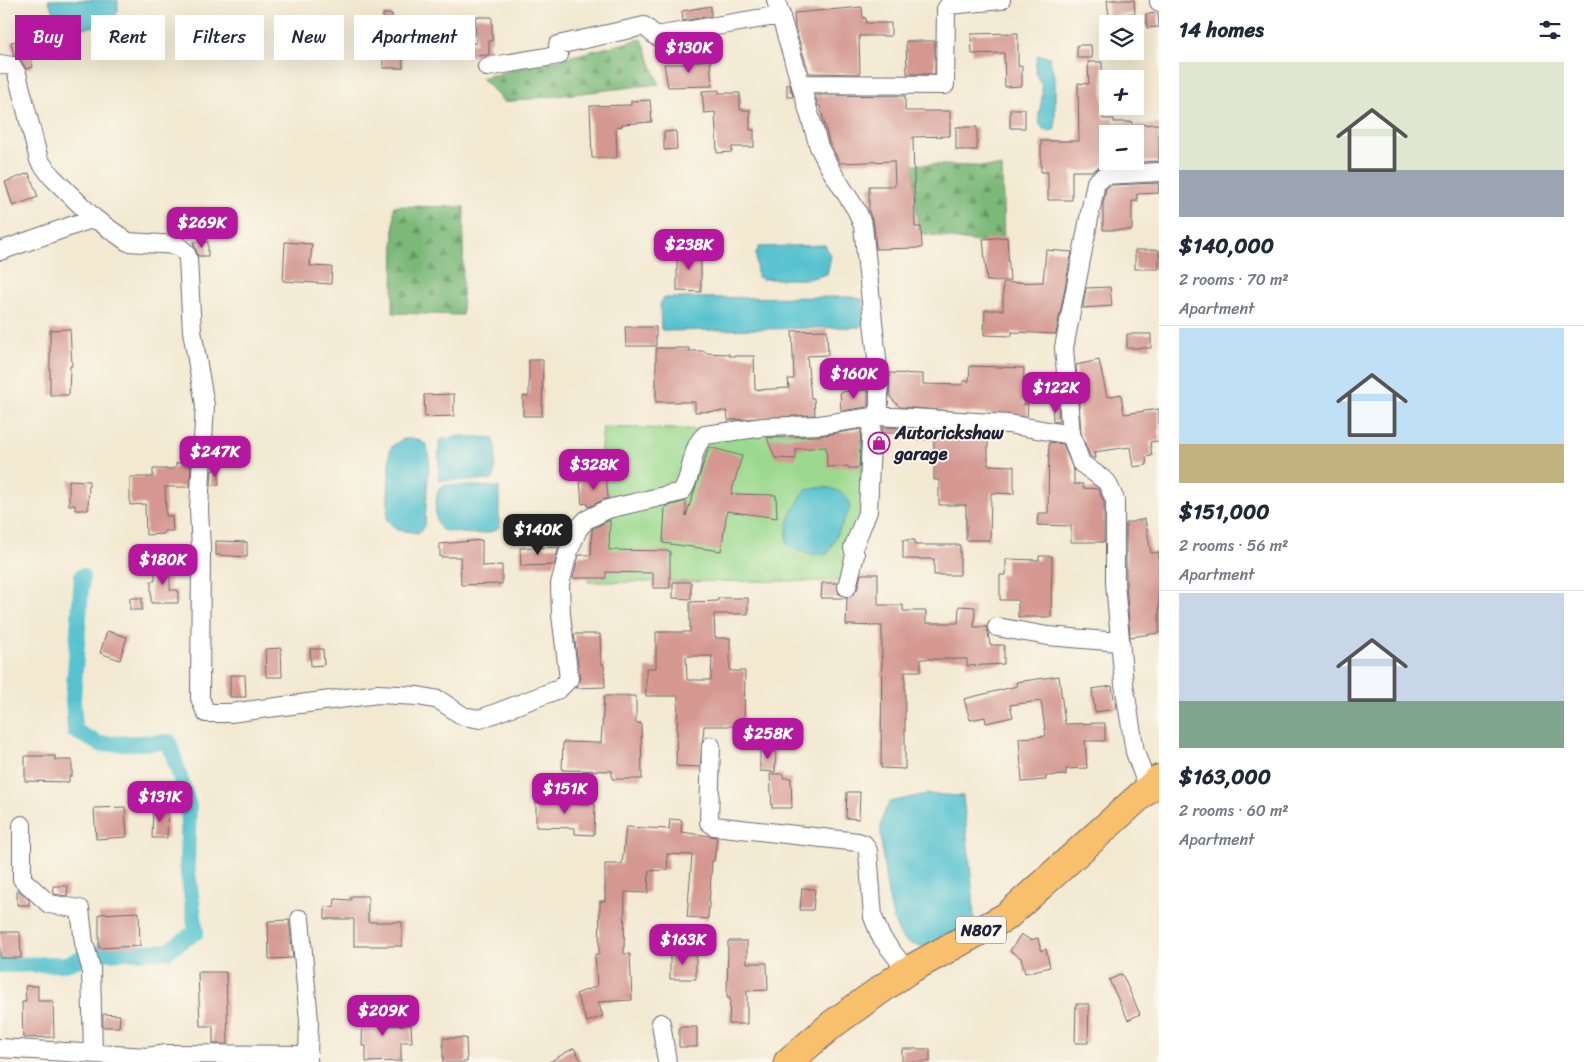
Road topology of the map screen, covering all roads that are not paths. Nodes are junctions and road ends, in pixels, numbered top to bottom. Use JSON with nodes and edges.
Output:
{"nodes":[{"id":1,"x":1001,"y":0,"type":"edge"},
{"id":2,"x":779,"y":8,"type":"edge"},
{"id":3,"x":0,"y":64,"type":"edge"},
{"id":4,"x":487,"y":67,"type":"dead end"},
{"id":5,"x":801,"y":84,"type":"junction"},
{"id":6,"x":1159,"y":172,"type":"edge"},
{"id":7,"x":94,"y":218,"type":"junction"},
{"id":8,"x":0,"y":251,"type":"edge"},
{"id":9,"x":876,"y":417,"type":"junction"},
{"id":10,"x":1071,"y":435,"type":"junction"},
{"id":11,"x":847,"y":587,"type":"dead end"},
{"id":12,"x":997,"y":627,"type":"dead end"},
{"id":13,"x":1119,"y":642,"type":"junction"},
{"id":14,"x":711,"y":746,"type":"dead end"},
{"id":15,"x":1153,"y":783,"type":"edge"},
{"id":16,"x":22,"y":825,"type":"dead end"},
{"id":17,"x":300,"y":920,"type":"dead end"},
{"id":18,"x":907,"y":971,"type":"junction"},
{"id":19,"x":661,"y":1023,"type":"dead end"},
{"id":20,"x":0,"y":1048,"type":"edge"},
{"id":21,"x":93,"y":1054,"type":"junction"},
{"id":22,"x":308,"y":1058,"type":"edge"},
{"id":23,"x":668,"y":1062,"type":"edge"},
{"id":24,"x":788,"y":1062,"type":"edge"}],
"edges":[{"from":1,"to":5,"type":"street"},
{"from":2,"to":4,"type":"street"},
{"from":2,"to":5,"type":"street"},
{"from":3,"to":7,"type":"street"},
{"from":5,"to":9,"type":"street"},
{"from":6,"to":10,"type":"street"},
{"from":7,"to":8,"type":"street"},
{"from":7,"to":9,"type":"street"},
{"from":9,"to":10,"type":"street"},
{"from":9,"to":11,"type":"street"},
{"from":10,"to":13,"type":"street"},
{"from":12,"to":13,"type":"street"},
{"from":13,"to":15,"type":"street"},
{"from":14,"to":18,"type":"street"},
{"from":15,"to":18,"type":"highway","number":"N807"},
{"from":16,"to":21,"type":"street"},
{"from":17,"to":22,"type":"street"},
{"from":18,"to":24,"type":"highway","number":"N807"},
{"from":19,"to":23,"type":"street"},
{"from":20,"to":21,"type":"street"},
{"from":21,"to":22,"type":"street"}]}
